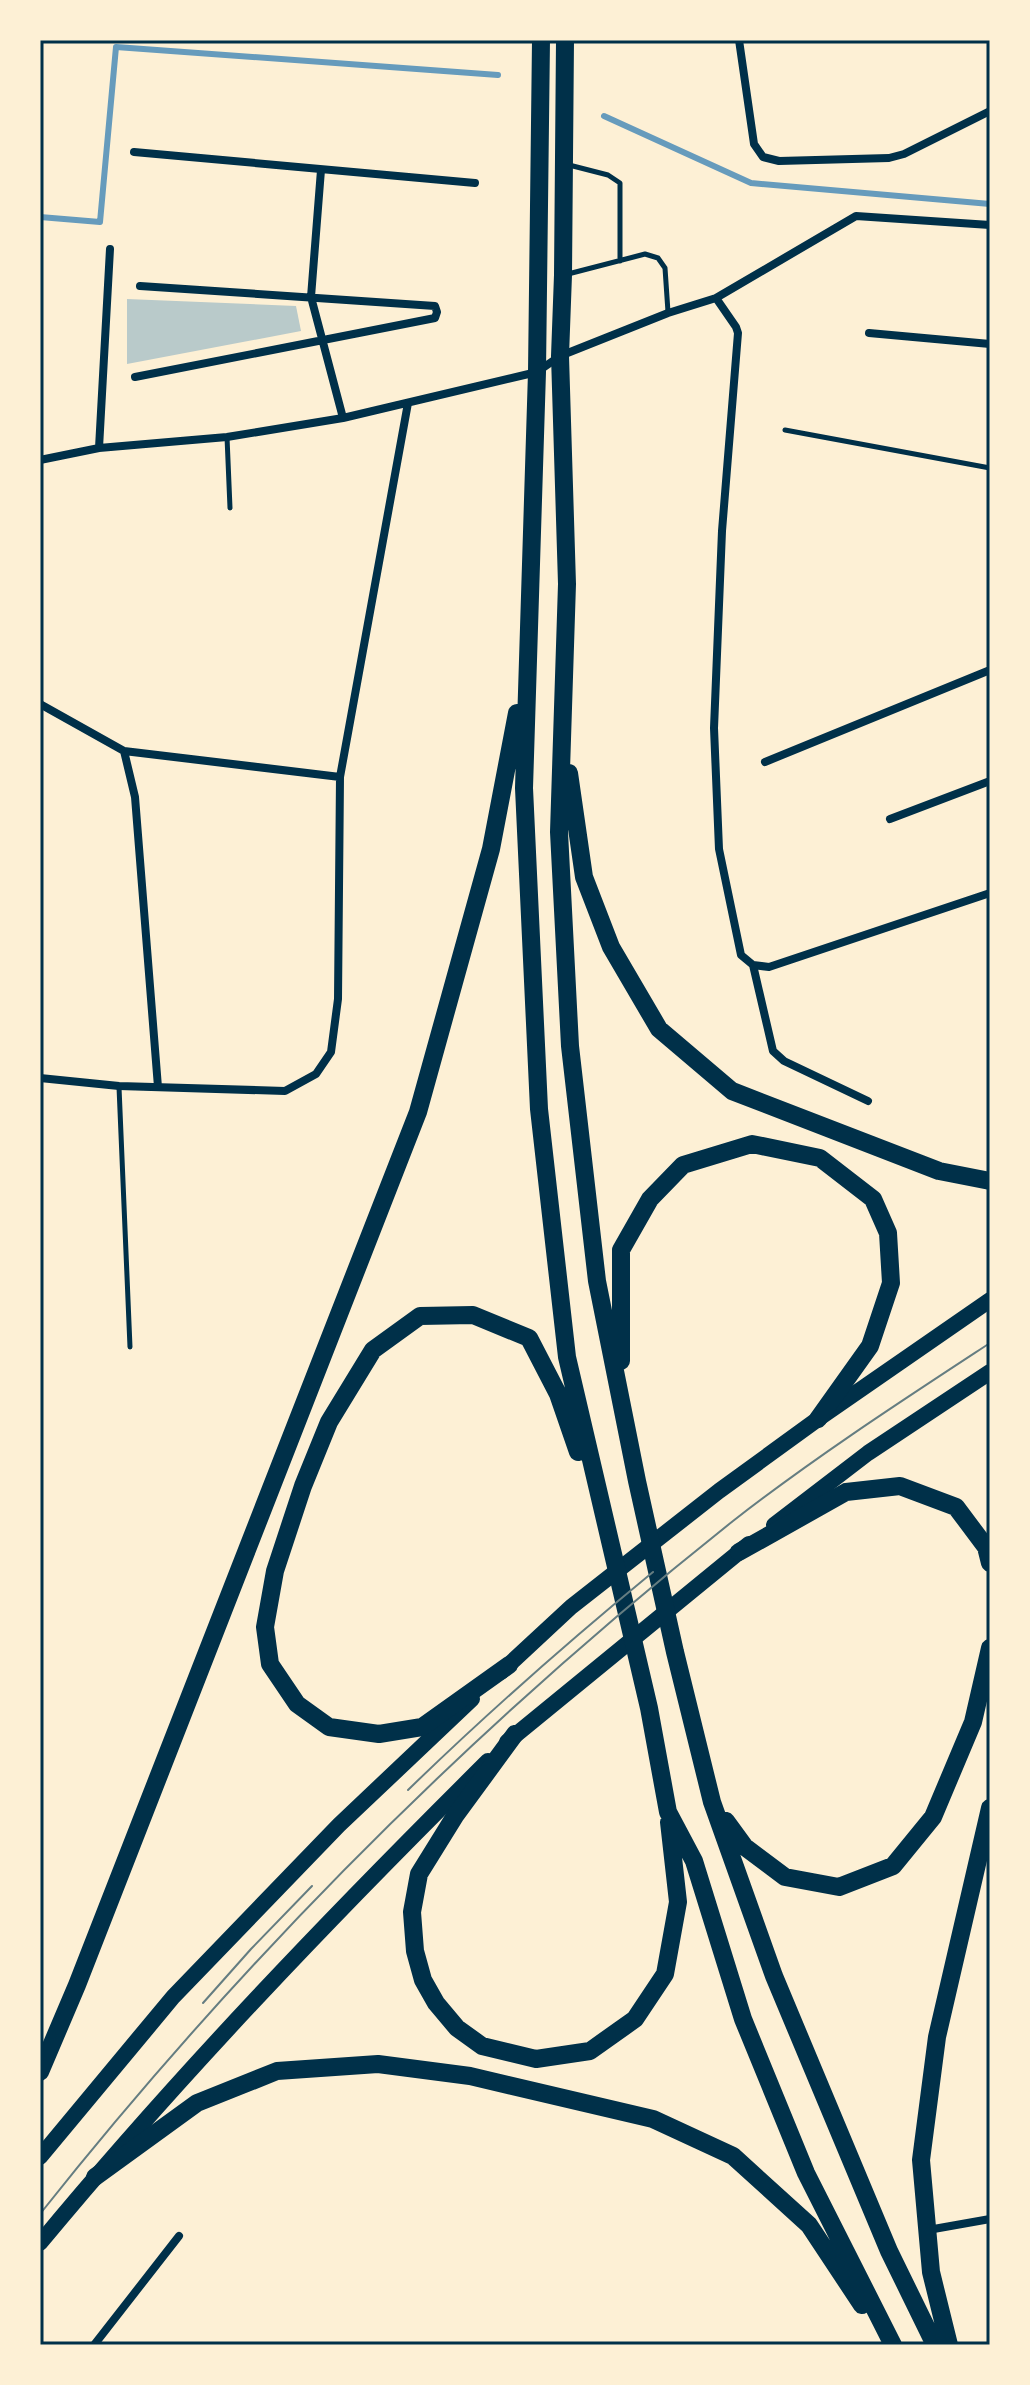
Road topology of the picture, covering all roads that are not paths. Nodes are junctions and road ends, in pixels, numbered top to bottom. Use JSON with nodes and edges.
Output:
{"nodes":[{"id":1,"x":541,"y":40,"type":"edge"},
{"id":2,"x":565,"y":40,"type":"edge"},
{"id":3,"x":739,"y":40,"type":"edge"},
{"id":4,"x":990,"y":111,"type":"edge"},
{"id":5,"x":134,"y":152,"type":"dead end"},
{"id":6,"x":564,"y":163,"type":"junction"},
{"id":7,"x":321,"y":170,"type":"junction"},
{"id":8,"x":475,"y":183,"type":"dead end"},
{"id":9,"x":990,"y":225,"type":"edge"},
{"id":10,"x":110,"y":249,"type":"dead end"},
{"id":11,"x":620,"y":261,"type":"junction"},
{"id":12,"x":563,"y":275,"type":"junction"},
{"id":13,"x":140,"y":286,"type":"dead end"},
{"id":14,"x":311,"y":297,"type":"junction"},
{"id":15,"x":716,"y":298,"type":"junction"},
{"id":16,"x":668,"y":313,"type":"junction"},
{"id":17,"x":869,"y":333,"type":"dead end"},
{"id":18,"x":323,"y":340,"type":"junction"},
{"id":19,"x":990,"y":344,"type":"edge"},
{"id":20,"x":560,"y":356,"type":"junction"},
{"id":21,"x":537,"y":372,"type":"junction"},
{"id":22,"x":135,"y":377,"type":"dead end"},
{"id":23,"x":408,"y":403,"type":"junction"},
{"id":24,"x":343,"y":418,"type":"junction"},
{"id":25,"x":785,"y":430,"type":"dead end"},
{"id":26,"x":227,"y":437,"type":"junction"},
{"id":27,"x":99,"y":448,"type":"junction"},
{"id":28,"x":40,"y":460,"type":"edge"},
{"id":29,"x":990,"y":468,"type":"edge"},
{"id":30,"x":230,"y":508,"type":"dead end"},
{"id":31,"x":528,"y":659,"type":"junction"},
{"id":32,"x":990,"y":670,"type":"edge"},
{"id":33,"x":40,"y":704,"type":"edge"},
{"id":34,"x":562,"y":726,"type":"junction"},
{"id":35,"x":124,"y":751,"type":"junction"},
{"id":36,"x":765,"y":762,"type":"dead end"},
{"id":37,"x":340,"y":777,"type":"junction"},
{"id":38,"x":990,"y":781,"type":"edge"},
{"id":39,"x":890,"y":819,"type":"dead end"},
{"id":40,"x":990,"y":893,"type":"edge"},
{"id":41,"x":753,"y":965,"type":"junction"},
{"id":42,"x":41,"y":1077,"type":"edge"},
{"id":43,"x":119,"y":1086,"type":"junction"},
{"id":44,"x":158,"y":1087,"type":"junction"},
{"id":45,"x":868,"y":1101,"type":"dead end"},
{"id":46,"x":990,"y":1181,"type":"edge"},
{"id":47,"x":990,"y":1300,"type":"edge"},
{"id":48,"x":130,"y":1347,"type":"dead end"},
{"id":49,"x":990,"y":1372,"type":"edge"},
{"id":50,"x":621,"y":1404,"type":"junction"},
{"id":51,"x":818,"y":1419,"type":"junction"},
{"id":52,"x":610,"y":1545,"type":"junction"},
{"id":53,"x":739,"y":1552,"type":"junction"},
{"id":54,"x":990,"y":1563,"type":"edge"},
{"id":55,"x":990,"y":1648,"type":"edge"},
{"id":56,"x":509,"y":1665,"type":"junction"},
{"id":57,"x":515,"y":1734,"type":"junction"},
{"id":58,"x":712,"y":1802,"type":"junction"},
{"id":59,"x":990,"y":1808,"type":"edge"},
{"id":60,"x":668,"y":1812,"type":"junction"},
{"id":61,"x":983,"y":1867,"type":"edge"},
{"id":62,"x":40,"y":2072,"type":"edge"},
{"id":63,"x":40,"y":2157,"type":"edge"},
{"id":64,"x":95,"y":2177,"type":"junction"},
{"id":65,"x":990,"y":2219,"type":"edge"},
{"id":66,"x":927,"y":2230,"type":"junction"},
{"id":67,"x":179,"y":2236,"type":"dead end"},
{"id":68,"x":40,"y":2243,"type":"edge"},
{"id":69,"x":94,"y":2345,"type":"edge"},
{"id":70,"x":892,"y":2345,"type":"edge"},
{"id":71,"x":935,"y":2345,"type":"edge"},
{"id":72,"x":949,"y":2345,"type":"edge"}],
"edges":[{"from":1,"to":21,"type":"highway"},
{"from":2,"to":6,"type":"highway"},
{"from":3,"to":4,"type":"street"},
{"from":5,"to":7,"type":"street"},
{"from":6,"to":11,"type":"lane"},
{"from":6,"to":12,"type":"highway"},
{"from":7,"to":8,"type":"street"},
{"from":7,"to":14,"type":"street"},
{"from":9,"to":15,"type":"street"},
{"from":10,"to":27,"type":"street"},
{"from":11,"to":12,"type":"lane"},
{"from":11,"to":16,"type":"lane"},
{"from":12,"to":20,"type":"highway"},
{"from":13,"to":14,"type":"street"},
{"from":14,"to":18,"type":"street"},
{"from":14,"to":18,"type":"street"},
{"from":15,"to":16,"type":"street"},
{"from":15,"to":41,"type":"street"},
{"from":16,"to":20,"type":"street"},
{"from":17,"to":19,"type":"street"},
{"from":18,"to":22,"type":"street"},
{"from":18,"to":24,"type":"street"},
{"from":20,"to":21,"type":"street"},
{"from":20,"to":34,"type":"highway"},
{"from":21,"to":23,"type":"street"},
{"from":21,"to":31,"type":"highway"},
{"from":23,"to":24,"type":"street"},
{"from":23,"to":37,"type":"street"},
{"from":24,"to":26,"type":"street"},
{"from":25,"to":29,"type":"lane"},
{"from":26,"to":27,"type":"street"},
{"from":26,"to":30,"type":"lane"},
{"from":27,"to":28,"type":"street"},
{"from":31,"to":52,"type":"highway"},
{"from":31,"to":62,"type":"highway"},
{"from":32,"to":36,"type":"street"},
{"from":33,"to":35,"type":"street"},
{"from":34,"to":46,"type":"highway"},
{"from":34,"to":50,"type":"highway"},
{"from":35,"to":37,"type":"street"},
{"from":35,"to":44,"type":"street"},
{"from":37,"to":44,"type":"street"},
{"from":38,"to":39,"type":"street"},
{"from":40,"to":41,"type":"street"},
{"from":41,"to":45,"type":"street"},
{"from":42,"to":43,"type":"street"},
{"from":43,"to":44,"type":"street"},
{"from":43,"to":48,"type":"lane"},
{"from":47,"to":51,"type":"main road"},
{"from":49,"to":53,"type":"main road"},
{"from":50,"to":51,"type":"highway"},
{"from":50,"to":58,"type":"highway"},
{"from":51,"to":56,"type":"main road"},
{"from":52,"to":56,"type":"highway"},
{"from":52,"to":60,"type":"highway"},
{"from":53,"to":54,"type":"highway"},
{"from":53,"to":57,"type":"main road"},
{"from":55,"to":58,"type":"highway"},
{"from":56,"to":63,"type":"main road"},
{"from":57,"to":60,"type":"highway"},
{"from":57,"to":64,"type":"main road"},
{"from":58,"to":71,"type":"highway"},
{"from":59,"to":61,"type":"highway"},
{"from":60,"to":70,"type":"highway"},
{"from":61,"to":66,"type":"highway"},
{"from":64,"to":68,"type":"main road"},
{"from":64,"to":70,"type":"highway"},
{"from":65,"to":66,"type":"street"},
{"from":66,"to":72,"type":"highway"},
{"from":67,"to":69,"type":"street"}]}
